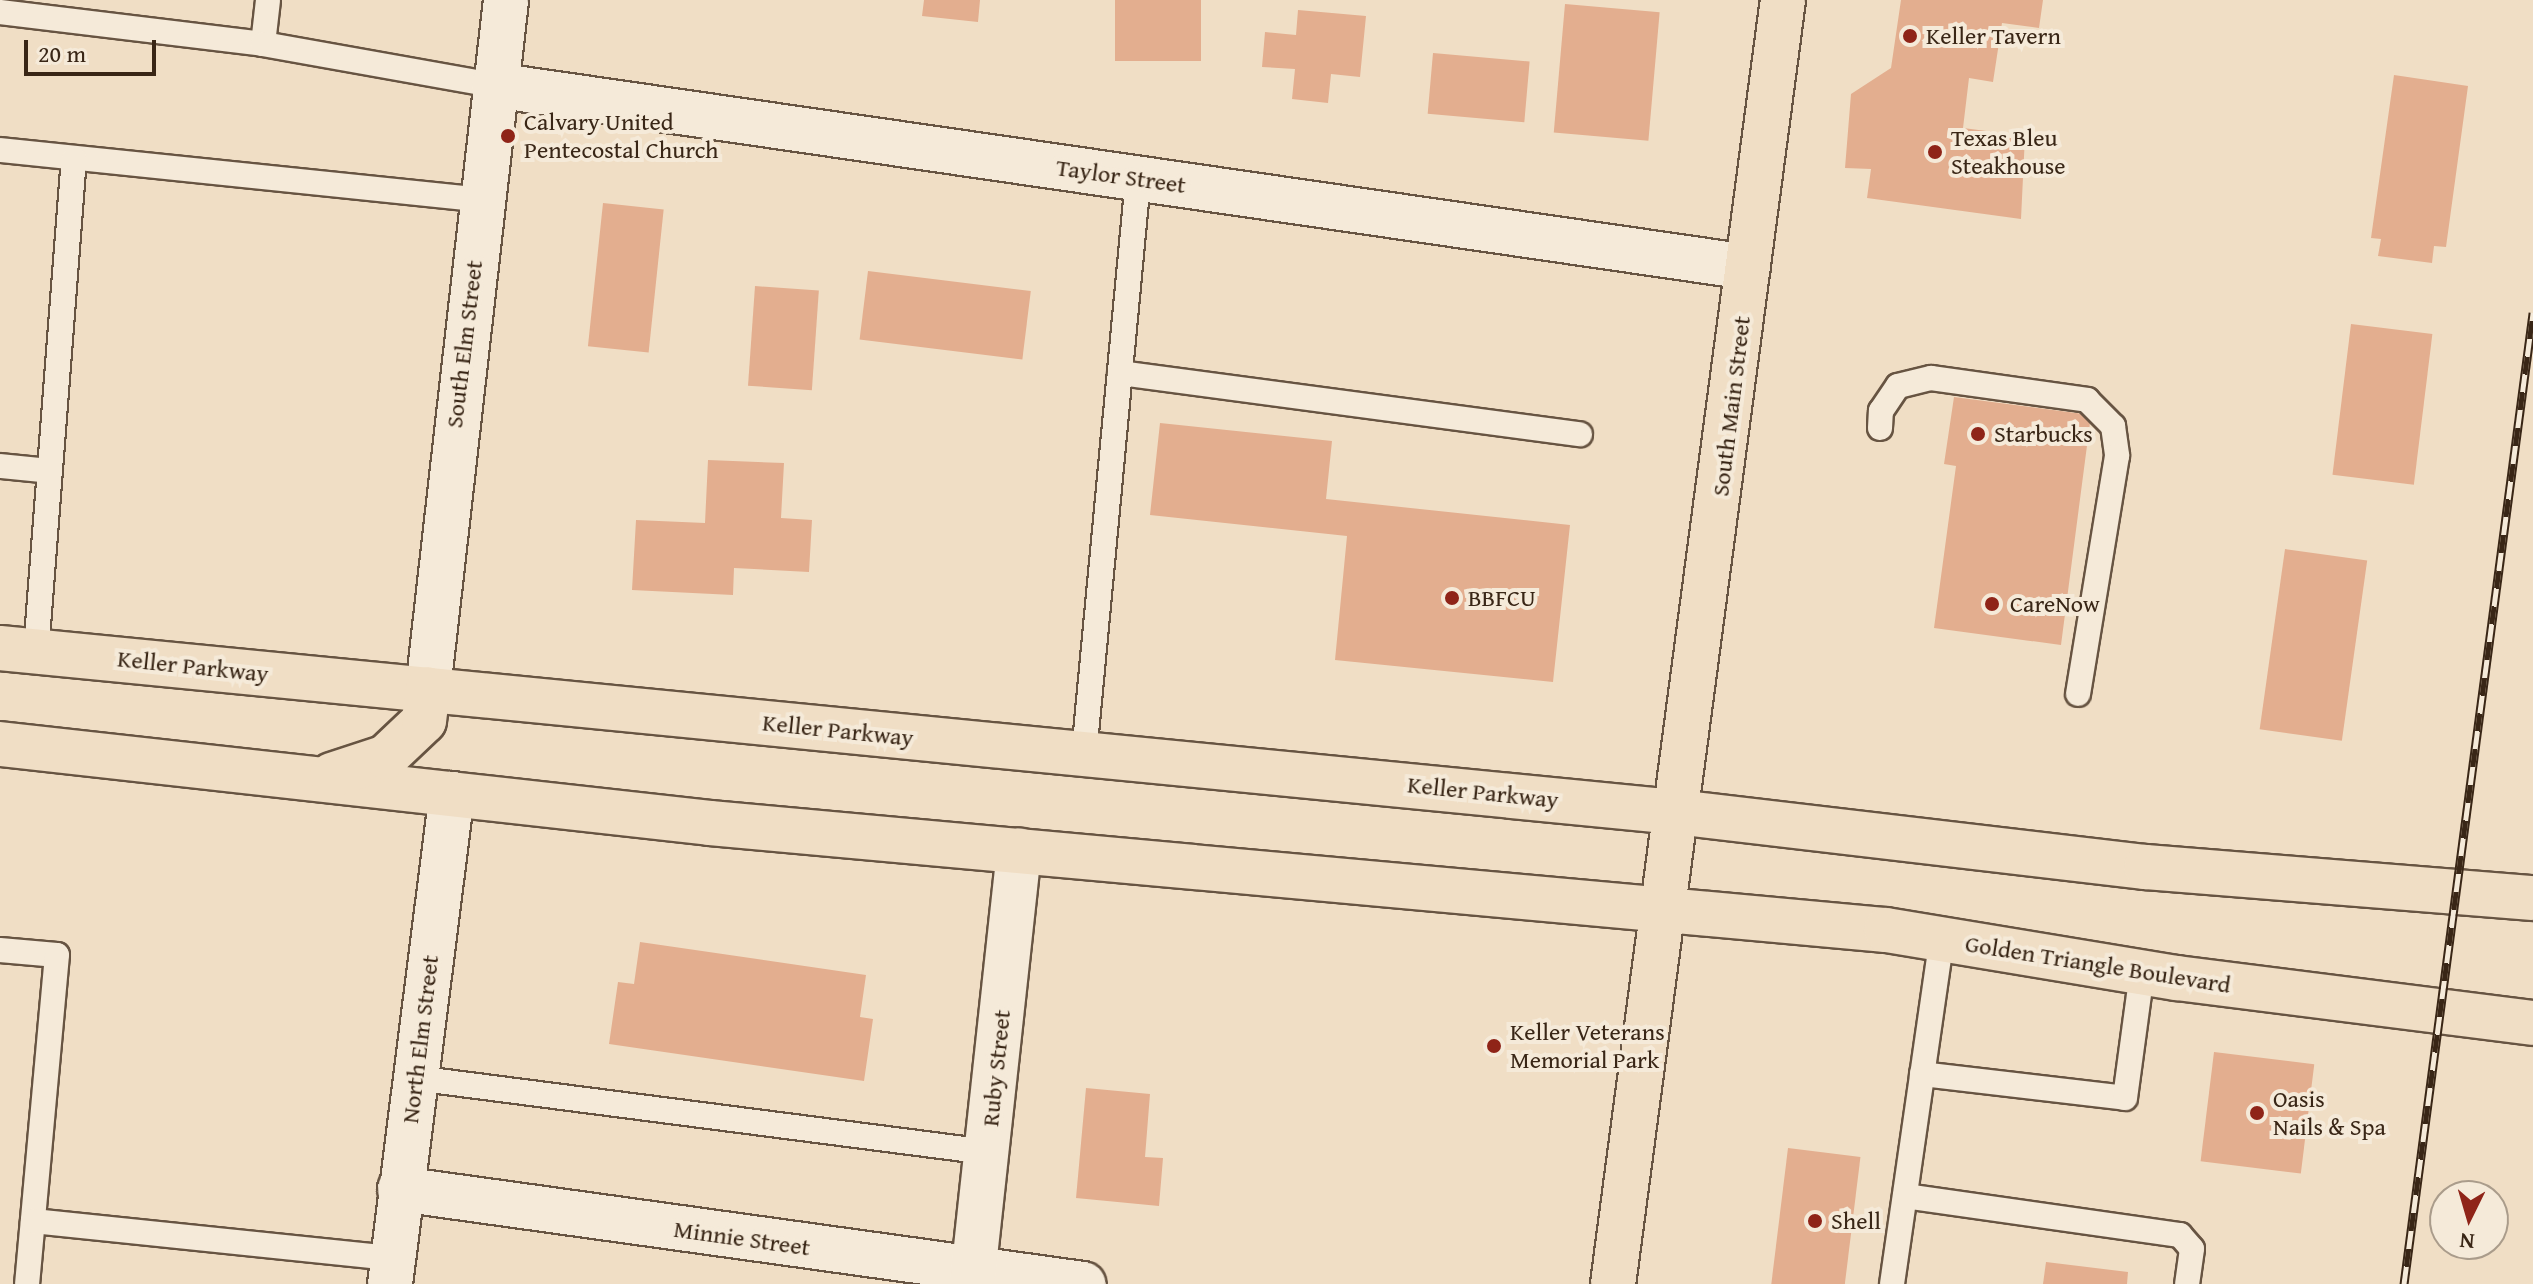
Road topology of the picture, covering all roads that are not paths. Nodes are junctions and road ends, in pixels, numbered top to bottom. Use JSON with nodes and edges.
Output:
{"nodes":[{"id":1,"x":268,"y":0,"type":"edge"},
{"id":2,"x":506,"y":0,"type":"edge"},
{"id":3,"x":1783,"y":0,"type":"edge"},
{"id":4,"x":67,"y":10,"type":"edge"},
{"id":5,"x":0,"y":12,"type":"edge"},
{"id":6,"x":263,"y":44,"type":"junction"},
{"id":7,"x":494,"y":85,"type":"junction"},
{"id":8,"x":0,"y":150,"type":"edge"},
{"id":9,"x":74,"y":158,"type":"junction"},
{"id":10,"x":1138,"y":179,"type":"junction"},
{"id":11,"x":480,"y":200,"type":"junction"},
{"id":12,"x":1748,"y":267,"type":"junction"},
{"id":13,"x":1120,"y":373,"type":"junction"},
{"id":14,"x":1880,"y":428,"type":"dead end"},
{"id":15,"x":1580,"y":434,"type":"dead end"},
{"id":16,"x":0,"y":466,"type":"edge"},
{"id":17,"x":50,"y":471,"type":"junction"},
{"id":18,"x":18,"y":649,"type":"edge"},
{"id":19,"x":428,"y":689,"type":"junction"},
{"id":20,"x":2078,"y":694,"type":"dead end"},
{"id":21,"x":0,"y":744,"type":"edge"},
{"id":22,"x":1084,"y":754,"type":"junction"},
{"id":23,"x":318,"y":780,"type":"junction"},
{"id":24,"x":452,"y":794,"type":"junction"},
{"id":25,"x":1676,"y":812,"type":"junction"},
{"id":26,"x":1019,"y":851,"type":"junction"},
{"id":27,"x":2533,"y":898,"type":"edge"},
{"id":28,"x":1663,"y":910,"type":"junction"},
{"id":29,"x":1942,"y":939,"type":"junction"},
{"id":30,"x":0,"y":950,"type":"edge"},
{"id":31,"x":2142,"y":972,"type":"junction"},
{"id":32,"x":2533,"y":1023,"type":"edge"},
{"id":33,"x":1922,"y":1074,"type":"junction"},
{"id":34,"x":415,"y":1078,"type":"junction"},
{"id":35,"x":987,"y":1152,"type":"junction"},
{"id":36,"x":400,"y":1189,"type":"junction"},
{"id":37,"x":1905,"y":1196,"type":"junction"},
{"id":38,"x":33,"y":1221,"type":"junction"},
{"id":39,"x":392,"y":1271,"type":"edge"},
{"id":40,"x":973,"y":1278,"type":"edge"},
{"id":41,"x":27,"y":1284,"type":"edge"},
{"id":42,"x":1083,"y":1284,"type":"edge"},
{"id":43,"x":1613,"y":1284,"type":"edge"},
{"id":44,"x":1892,"y":1284,"type":"edge"},
{"id":45,"x":2187,"y":1284,"type":"edge"}],
"edges":[{"from":1,"to":6,"type":"lane"},
{"from":2,"to":7,"type":"street","name":"South Elm Street"},
{"from":3,"to":12,"type":"main road","name":"South Main Street"},
{"from":4,"to":5,"type":"lane"},
{"from":4,"to":6,"type":"lane"},
{"from":6,"to":7,"type":"lane"},
{"from":7,"to":10,"type":"street","name":"Taylor Street"},
{"from":7,"to":11,"type":"street","name":"South Elm Street"},
{"from":8,"to":9,"type":"lane"},
{"from":9,"to":11,"type":"lane"},
{"from":9,"to":17,"type":"lane"},
{"from":10,"to":12,"type":"street","name":"Taylor Street"},
{"from":10,"to":13,"type":"lane"},
{"from":11,"to":19,"type":"street","name":"South Elm Street"},
{"from":12,"to":25,"type":"main road","name":"South Main Street"},
{"from":13,"to":15,"type":"lane"},
{"from":13,"to":22,"type":"lane"},
{"from":14,"to":20,"type":"lane"},
{"from":16,"to":17,"type":"lane"},
{"from":17,"to":18,"type":"lane"},
{"from":18,"to":19,"type":"main road","name":"Keller Parkway"},
{"from":19,"to":22,"type":"main road","name":"Keller Parkway"},
{"from":19,"to":23,"type":"main road"},
{"from":21,"to":23,"type":"main road"},
{"from":22,"to":25,"type":"main road","name":"Keller Parkway"},
{"from":23,"to":24,"type":"main road"},
{"from":24,"to":26,"type":"main road"},
{"from":24,"to":34,"type":"street","name":"North Elm Street"},
{"from":25,"to":27,"type":"main road"},
{"from":25,"to":28,"type":"main road","name":"South Main Street"},
{"from":26,"to":28,"type":"main road"},
{"from":26,"to":35,"type":"street","name":"Ruby Street"},
{"from":28,"to":29,"type":"main road","name":"Golden Triangle Boulevard"},
{"from":28,"to":43,"type":"main road","name":"South Main Street"},
{"from":29,"to":31,"type":"main road","name":"Golden Triangle Boulevard"},
{"from":29,"to":33,"type":"lane"},
{"from":30,"to":38,"type":"lane"},
{"from":31,"to":32,"type":"main road","name":"Golden Triangle Boulevard"},
{"from":31,"to":33,"type":"lane"},
{"from":33,"to":37,"type":"lane"},
{"from":34,"to":35,"type":"lane"},
{"from":34,"to":36,"type":"street","name":"North Elm Street"},
{"from":35,"to":40,"type":"street","name":"Ruby Street"},
{"from":36,"to":39,"type":"street","name":"North Elm Street"},
{"from":36,"to":40,"type":"street","name":"Minnie Street"},
{"from":37,"to":44,"type":"lane"},
{"from":37,"to":45,"type":"lane"},
{"from":38,"to":39,"type":"lane"},
{"from":38,"to":41,"type":"lane"},
{"from":40,"to":42,"type":"street","name":"Minnie Street"}]}
